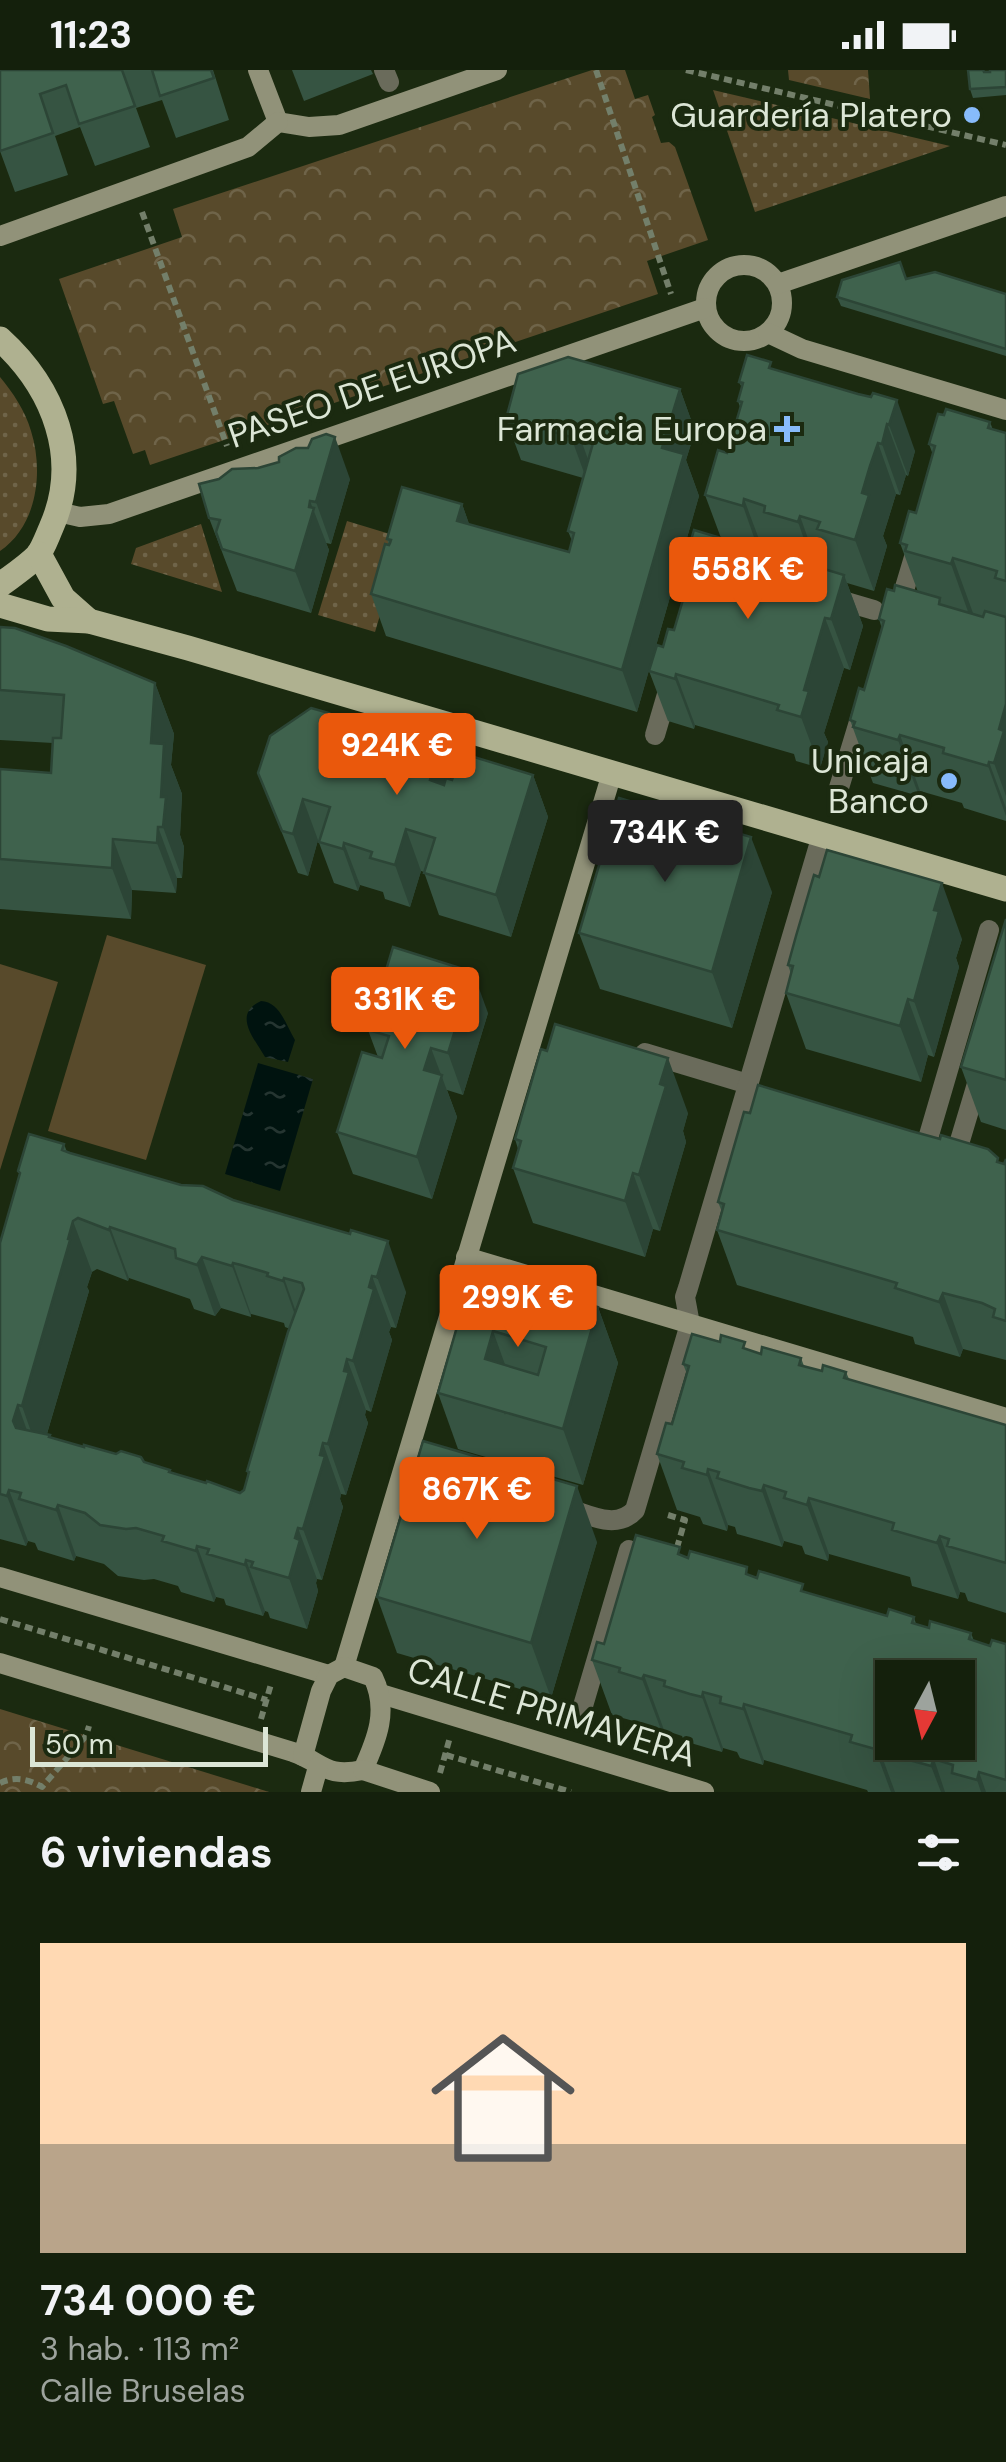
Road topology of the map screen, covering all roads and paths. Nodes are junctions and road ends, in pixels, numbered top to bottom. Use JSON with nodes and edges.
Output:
{"nodes":[{"id":1,"x":258,"y":70,"type":"edge"},
{"id":2,"x":497,"y":70,"type":"edge"},
{"id":3,"x":596,"y":70,"type":"edge"},
{"id":4,"x":686,"y":70,"type":"edge"},
{"id":5,"x":278,"y":122,"type":"junction"},
{"id":6,"x":1006,"y":145,"type":"edge"},
{"id":7,"x":1006,"y":206,"type":"edge"},
{"id":8,"x":142,"y":212,"type":"dead end"},
{"id":9,"x":0,"y":236,"type":"edge"},
{"id":10,"x":778,"y":284,"type":"junction"},
{"id":11,"x":671,"y":294,"type":"dead end"},
{"id":12,"x":705,"y":308,"type":"junction"},
{"id":13,"x":768,"y":333,"type":"junction"},
{"id":14,"x":0,"y":339,"type":"edge"},
{"id":15,"x":1006,"y":410,"type":"edge"},
{"id":16,"x":227,"y":446,"type":"dead end"},
{"id":17,"x":58,"y":512,"type":"junction"},
{"id":18,"x":921,"y":534,"type":"edge"},
{"id":19,"x":39,"y":554,"type":"junction"},
{"id":20,"x":0,"y":585,"type":"edge"},
{"id":21,"x":818,"y":594,"type":"edge"},
{"id":22,"x":0,"y":605,"type":"edge"},
{"id":23,"x":874,"y":610,"type":"dead end"},
{"id":24,"x":904,"y":617,"type":"edge"},
{"id":25,"x":90,"y":621,"type":"junction"},
{"id":26,"x":676,"y":665,"type":"edge"},
{"id":27,"x":865,"y":701,"type":"edge"},
{"id":28,"x":655,"y":735,"type":"dead end"},
{"id":29,"x":612,"y":773,"type":"junction"},
{"id":30,"x":838,"y":791,"type":"dead end"},
{"id":31,"x":822,"y":835,"type":"junction"},
{"id":32,"x":1006,"y":889,"type":"edge"},
{"id":33,"x":989,"y":930,"type":"dead end"},
{"id":34,"x":619,"y":1044,"type":"edge"},
{"id":35,"x":984,"y":1061,"type":"edge"},
{"id":36,"x":748,"y":1084,"type":"junction"},
{"id":37,"x":466,"y":1257,"type":"junction"},
{"id":38,"x":690,"y":1324,"type":"junction"},
{"id":39,"x":1006,"y":1418,"type":"edge"},
{"id":40,"x":406,"y":1459,"type":"junction"},
{"id":41,"x":432,"y":1468,"type":"edge"},
{"id":42,"x":546,"y":1502,"type":"edge"},
{"id":43,"x":668,"y":1515,"type":"dead end"},
{"id":44,"x":629,"y":1550,"type":"edge"},
{"id":45,"x":673,"y":1562,"type":"edge"},
{"id":46,"x":0,"y":1577,"type":"edge"},
{"id":47,"x":0,"y":1619,"type":"edge"},
{"id":48,"x":0,"y":1662,"type":"edge"},
{"id":49,"x":336,"y":1671,"type":"junction"},
{"id":50,"x":272,"y":1683,"type":"dead end"},
{"id":51,"x":381,"y":1694,"type":"junction"},
{"id":52,"x":267,"y":1700,"type":"junction"},
{"id":53,"x":580,"y":1716,"type":"dead end"},
{"id":54,"x":262,"y":1719,"type":"dead end"},
{"id":55,"x":89,"y":1726,"type":"dead end"},
{"id":56,"x":451,"y":1736,"type":"dead end"},
{"id":57,"x":446,"y":1755,"type":"junction"},
{"id":58,"x":310,"y":1761,"type":"junction"},
{"id":59,"x":362,"y":1770,"type":"junction"},
{"id":60,"x":0,"y":1783,"type":"edge"},
{"id":61,"x":435,"y":1783,"type":"edge"},
{"id":62,"x":311,"y":1792,"type":"edge"},
{"id":63,"x":571,"y":1792,"type":"edge"},
{"id":64,"x":704,"y":1792,"type":"edge"}],
"edges":[{"from":1,"to":5,"type":"main road"},
{"from":2,"to":5,"type":"main road"},
{"from":3,"to":11,"type":"path"},
{"from":4,"to":6,"type":"path"},
{"from":5,"to":9,"type":"main road"},
{"from":7,"to":10,"type":"main road"},
{"from":8,"to":16,"type":"path"},
{"from":10,"to":12,"type":"main road"},
{"from":10,"to":13,"type":"main road"},
{"from":12,"to":13,"type":"main road"},
{"from":12,"to":17,"type":"main road","name":"PASEO DE EUROPA"},
{"from":13,"to":15,"type":"main road"},
{"from":14,"to":17,"type":"main road"},
{"from":17,"to":19,"type":"main road"},
{"from":18,"to":24,"type":"street"},
{"from":19,"to":20,"type":"main road"},
{"from":19,"to":25,"type":"main road"},
{"from":21,"to":23,"type":"street"},
{"from":22,"to":25,"type":"main road"},
{"from":25,"to":29,"type":"main road"},
{"from":26,"to":28,"type":"street"},
{"from":27,"to":30,"type":"street"},
{"from":29,"to":31,"type":"main road"},
{"from":29,"to":37,"type":"main road"},
{"from":31,"to":32,"type":"main road"},
{"from":31,"to":36,"type":"street"},
{"from":33,"to":35,"type":"street"},
{"from":34,"to":36,"type":"street"},
{"from":36,"to":38,"type":"street"},
{"from":37,"to":38,"type":"main road"},
{"from":37,"to":40,"type":"main road"},
{"from":38,"to":39,"type":"main road"},
{"from":38,"to":42,"type":"street"},
{"from":40,"to":41,"type":"street"},
{"from":40,"to":49,"type":"main road"},
{"from":43,"to":45,"type":"path"},
{"from":44,"to":53,"type":"street"},
{"from":46,"to":49,"type":"main road"},
{"from":47,"to":52,"type":"path"},
{"from":48,"to":58,"type":"main road"},
{"from":49,"to":51,"type":"main road","name":"CALLE PRIMAVERA"},
{"from":49,"to":58,"type":"main road"},
{"from":50,"to":52,"type":"path"},
{"from":51,"to":59,"type":"main road"},
{"from":51,"to":64,"type":"main road","name":"CALLE PRIMAVERA"},
{"from":52,"to":54,"type":"path"},
{"from":55,"to":60,"type":"path"},
{"from":56,"to":57,"type":"path"},
{"from":57,"to":61,"type":"path"},
{"from":57,"to":63,"type":"path"},
{"from":58,"to":59,"type":"main road"},
{"from":58,"to":62,"type":"main road"},
{"from":59,"to":61,"type":"main road"}]}
